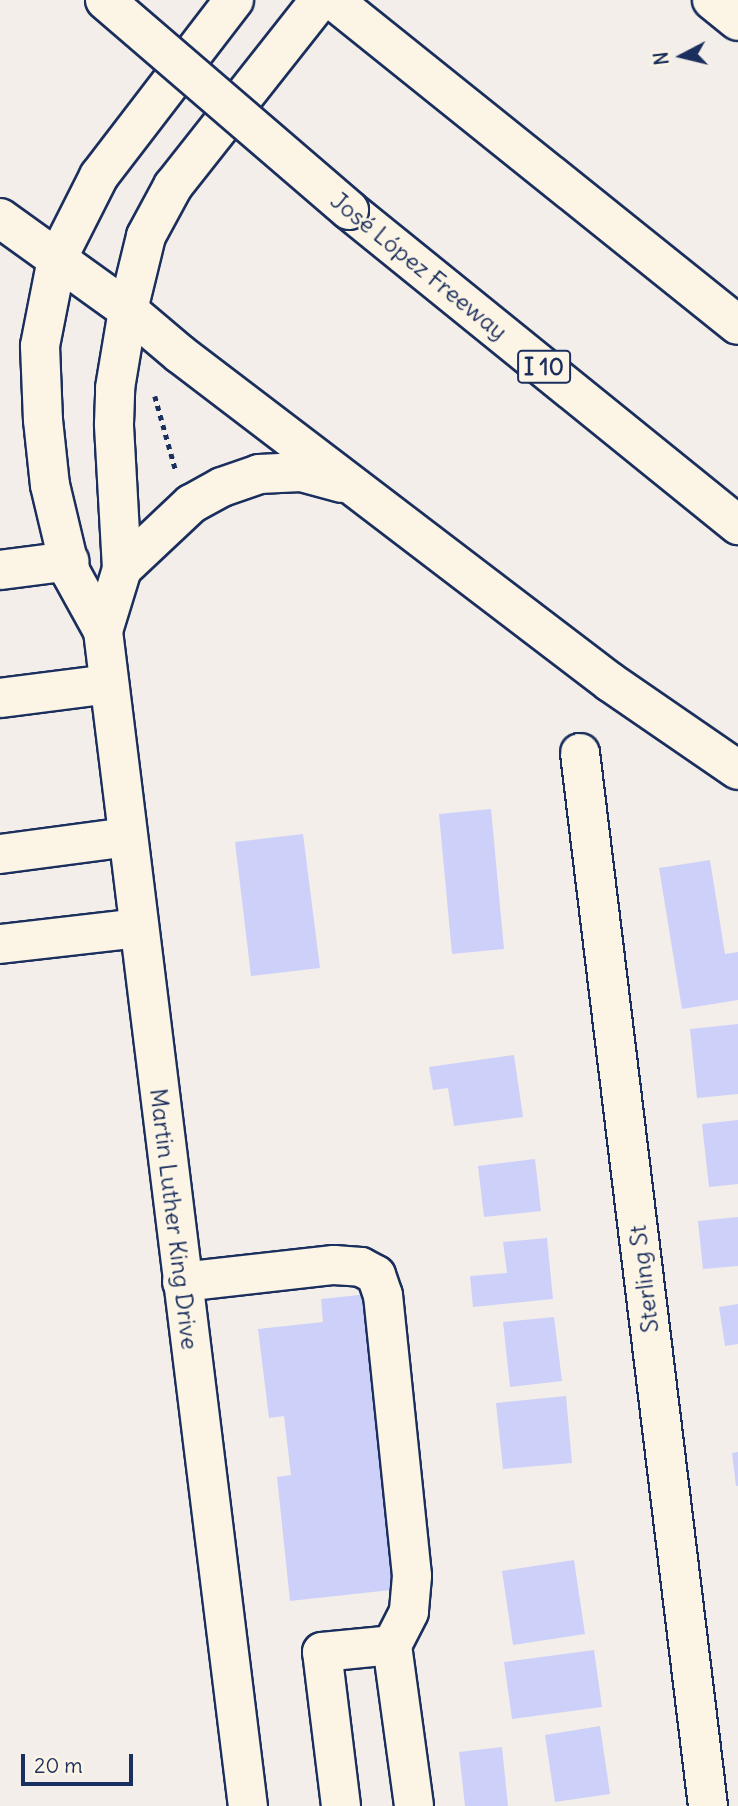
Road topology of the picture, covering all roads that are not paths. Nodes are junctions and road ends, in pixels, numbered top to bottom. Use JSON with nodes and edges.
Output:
{"nodes":[{"id":1,"x":105,"y":0,"type":"edge"},
{"id":2,"x":233,"y":0,"type":"edge"},
{"id":3,"x":320,"y":0,"type":"edge"},
{"id":4,"x":333,"y":0,"type":"edge"},
{"id":5,"x":712,"y":0,"type":"edge"},
{"id":6,"x":738,"y":21,"type":"edge"},
{"id":7,"x":0,"y":218,"type":"edge"},
{"id":8,"x":57,"y":259,"type":"junction"},
{"id":9,"x":128,"y":310,"type":"junction"},
{"id":10,"x":738,"y":325,"type":"edge"},
{"id":11,"x":349,"y":485,"type":"junction"},
{"id":12,"x":738,"y":525,"type":"edge"},
{"id":13,"x":69,"y":561,"type":"junction"},
{"id":14,"x":122,"y":569,"type":"junction"},
{"id":15,"x":1,"y":573,"type":"edge"},
{"id":16,"x":103,"y":631,"type":"junction"},
{"id":17,"x":109,"y":684,"type":"junction"},
{"id":18,"x":0,"y":698,"type":"edge"},
{"id":19,"x":580,"y":753,"type":"dead end"},
{"id":20,"x":738,"y":770,"type":"edge"},
{"id":21,"x":127,"y":837,"type":"junction"},
{"id":22,"x":0,"y":854,"type":"edge"},
{"id":23,"x":138,"y":928,"type":"junction"},
{"id":24,"x":0,"y":944,"type":"edge"},
{"id":25,"x":182,"y":1282,"type":"junction"},
{"id":26,"x":392,"y":1645,"type":"junction"},
{"id":27,"x":248,"y":1806,"type":"edge"},
{"id":28,"x":341,"y":1806,"type":"edge"},
{"id":29,"x":414,"y":1806,"type":"edge"},
{"id":30,"x":708,"y":1806,"type":"edge"}],
"edges":[{"from":1,"to":12,"type":"main road","name":"José López Freeway","number":"I 10","bridge":true},
{"from":2,"to":8,"type":"main road","name":"Martin Luther King Drive"},
{"from":3,"to":9,"type":"main road","name":"Martin Luther King Drive"},
{"from":4,"to":10,"type":"main road"},
{"from":5,"to":6,"type":"main road"},
{"from":7,"to":8,"type":"main road"},
{"from":8,"to":9,"type":"main road"},
{"from":8,"to":13,"type":"main road","name":"Martin Luther King Drive"},
{"from":9,"to":11,"type":"main road"},
{"from":9,"to":14,"type":"main road","name":"Martin Luther King Drive"},
{"from":11,"to":14,"type":"main road"},
{"from":11,"to":20,"type":"main road"},
{"from":13,"to":15,"type":"main road"},
{"from":13,"to":16,"type":"main road","name":"Martin Luther King Drive"},
{"from":14,"to":16,"type":"main road","name":"Martin Luther King Drive"},
{"from":16,"to":17,"type":"main road","name":"Martin Luther King Drive"},
{"from":17,"to":18,"type":"main road"},
{"from":17,"to":21,"type":"main road","name":"Martin Luther King Drive"},
{"from":19,"to":30,"type":"main road","name":"Sterling St"},
{"from":21,"to":22,"type":"main road"},
{"from":21,"to":23,"type":"main road","name":"Martin Luther King Drive"},
{"from":23,"to":24,"type":"main road"},
{"from":23,"to":25,"type":"main road","name":"Martin Luther King Drive"},
{"from":25,"to":26,"type":"main road"},
{"from":25,"to":27,"type":"main road","name":"Martin Luther King Drive"},
{"from":26,"to":28,"type":"main road"},
{"from":26,"to":29,"type":"main road"}]}
